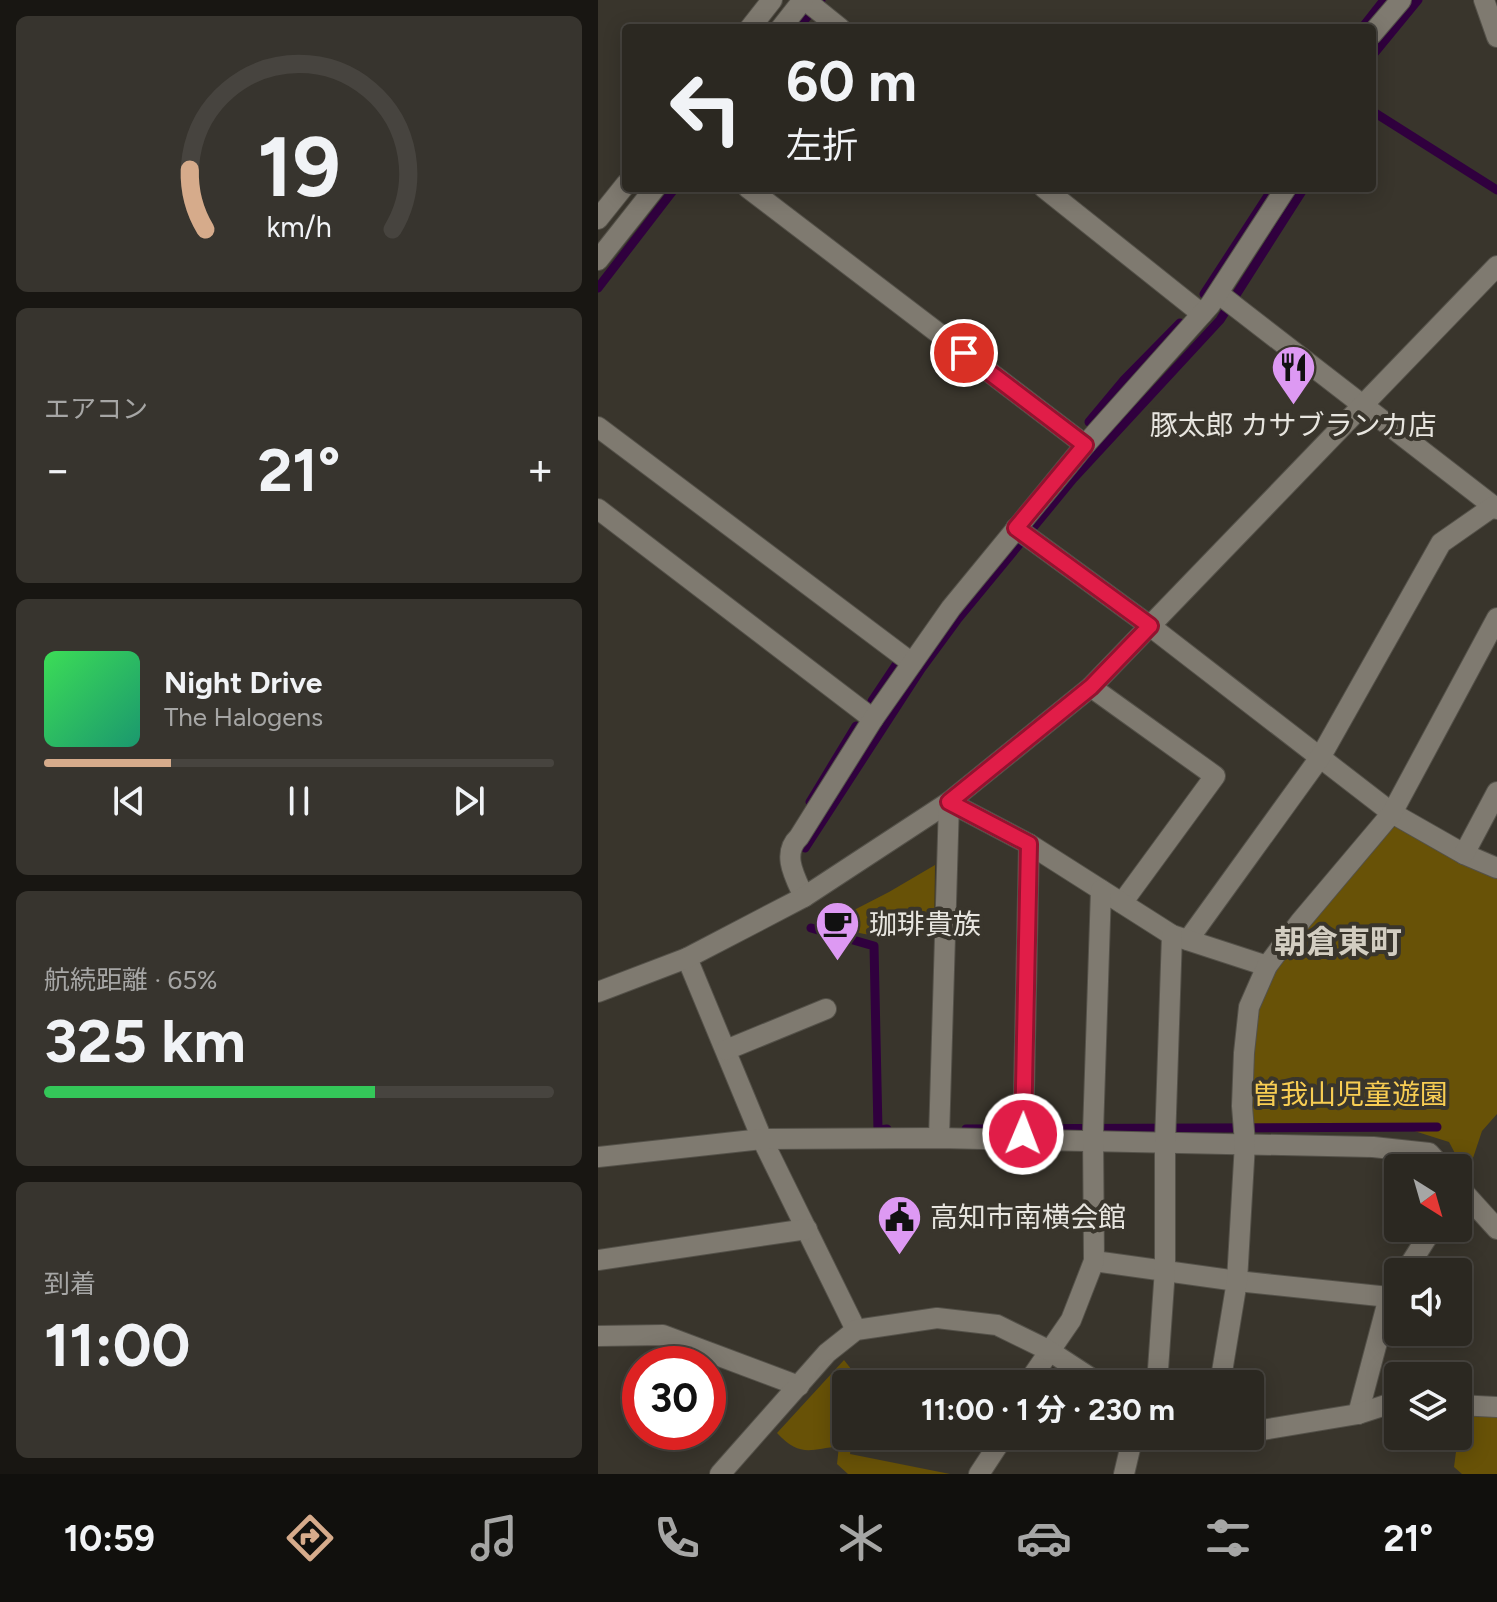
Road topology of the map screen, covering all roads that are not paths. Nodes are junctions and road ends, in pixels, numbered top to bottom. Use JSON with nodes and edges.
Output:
{"nodes":[{"id":1,"x":772,"y":0,"type":"edge"},
{"id":2,"x":1401,"y":0,"type":"edge"},
{"id":3,"x":1484,"y":0,"type":"edge"},
{"id":4,"x":810,"y":4,"type":"edge"},
{"id":5,"x":753,"y":24,"type":"edge"},
{"id":6,"x":786,"y":24,"type":"edge"},
{"id":7,"x":835,"y":24,"type":"edge"},
{"id":8,"x":1376,"y":29,"type":"edge"},
{"id":9,"x":1497,"y":37,"type":"edge"},
{"id":10,"x":622,"y":189,"type":"edge"},
{"id":11,"x":652,"y":192,"type":"edge"},
{"id":12,"x":753,"y":192,"type":"edge"},
{"id":13,"x":1049,"y":192,"type":"edge"},
{"id":14,"x":1283,"y":192,"type":"edge"},
{"id":15,"x":598,"y":219,"type":"edge"},
{"id":16,"x":598,"y":260,"type":"edge"},
{"id":17,"x":1497,"y":266,"type":"edge"},
{"id":18,"x":1219,"y":294,"type":"junction"},
{"id":19,"x":1202,"y":314,"type":"junction"},
{"id":20,"x":1361,"y":406,"type":"junction"},
{"id":21,"x":598,"y":427,"type":"edge"},
{"id":22,"x":1085,"y":445,"type":"junction"},
{"id":23,"x":1495,"y":508,"type":"edge"},
{"id":24,"x":598,"y":509,"type":"edge"},
{"id":25,"x":1026,"y":535,"type":"junction"},
{"id":26,"x":1497,"y":618,"type":"edge"},
{"id":27,"x":1150,"y":626,"type":"junction"},
{"id":28,"x":912,"y":663,"type":"junction"},
{"id":29,"x":1091,"y":687,"type":"junction"},
{"id":30,"x":873,"y":719,"type":"junction"},
{"id":31,"x":1321,"y":756,"type":"junction"},
{"id":32,"x":1497,"y":792,"type":"edge"},
{"id":33,"x":949,"y":802,"type":"junction"},
{"id":34,"x":1392,"y":813,"type":"junction"},
{"id":35,"x":1029,"y":844,"type":"junction"},
{"id":36,"x":1464,"y":854,"type":"junction"},
{"id":37,"x":1497,"y":868,"type":"edge"},
{"id":38,"x":1101,"y":890,"type":"junction"},
{"id":39,"x":804,"y":897,"type":"junction"},
{"id":40,"x":1122,"y":903,"type":"junction"},
{"id":41,"x":1180,"y":938,"type":"junction"},
{"id":42,"x":687,"y":958,"type":"junction"},
{"id":43,"x":1267,"y":966,"type":"junction"},
{"id":44,"x":598,"y":992,"type":"edge"},
{"id":45,"x":826,"y":1009,"type":"dead end"},
{"id":46,"x":726,"y":1050,"type":"junction"},
{"id":47,"x":939,"y":1130,"type":"junction"},
{"id":48,"x":1093,"y":1131,"type":"junction"},
{"id":49,"x":1023,"y":1132,"type":"junction"},
{"id":50,"x":1166,"y":1132,"type":"junction"},
{"id":51,"x":1245,"y":1132,"type":"junction"},
{"id":52,"x":762,"y":1139,"type":"junction"},
{"id":53,"x":1430,"y":1154,"type":"edge"},
{"id":54,"x":598,"y":1157,"type":"edge"},
{"id":55,"x":1472,"y":1202,"type":"edge"},
{"id":56,"x":807,"y":1229,"type":"junction"},
{"id":57,"x":1497,"y":1229,"type":"edge"},
{"id":58,"x":598,"y":1260,"type":"edge"},
{"id":59,"x":1094,"y":1261,"type":"junction"},
{"id":60,"x":1165,"y":1269,"type":"junction"},
{"id":61,"x":1237,"y":1281,"type":"junction"},
{"id":62,"x":1384,"y":1289,"type":"edge"},
{"id":63,"x":1384,"y":1324,"type":"edge"},
{"id":64,"x":856,"y":1330,"type":"junction"},
{"id":65,"x":598,"y":1336,"type":"edge"},
{"id":66,"x":1048,"y":1350,"type":"junction"},
{"id":67,"x":1036,"y":1370,"type":"edge"},
{"id":68,"x":1079,"y":1370,"type":"edge"},
{"id":69,"x":1158,"y":1370,"type":"edge"},
{"id":70,"x":1222,"y":1370,"type":"edge"},
{"id":71,"x":799,"y":1386,"type":"junction"},
{"id":72,"x":1384,"y":1406,"type":"edge"},
{"id":73,"x":1472,"y":1406,"type":"edge"},
{"id":74,"x":1497,"y":1407,"type":"edge"},
{"id":75,"x":1358,"y":1414,"type":"junction"},
{"id":76,"x":1264,"y":1430,"type":"edge"},
{"id":77,"x":995,"y":1450,"type":"edge"},
{"id":78,"x":1130,"y":1450,"type":"edge"},
{"id":79,"x":720,"y":1474,"type":"edge"},
{"id":80,"x":979,"y":1474,"type":"edge"},
{"id":81,"x":1124,"y":1474,"type":"edge"}],
"edges":[{"from":1,"to":5,"type":"street"},
{"from":2,"to":8,"type":"street"},
{"from":3,"to":9,"type":"street"},
{"from":4,"to":6,"type":"street"},
{"from":4,"to":7,"type":"street"},
{"from":10,"to":15,"type":"street"},
{"from":11,"to":16,"type":"street"},
{"from":12,"to":22,"type":"street"},
{"from":13,"to":19,"type":"street"},
{"from":14,"to":18,"type":"street"},
{"from":17,"to":20,"type":"street"},
{"from":18,"to":19,"type":"street"},
{"from":18,"to":20,"type":"street"},
{"from":19,"to":22,"type":"street"},
{"from":20,"to":23,"type":"street"},
{"from":20,"to":27,"type":"street"},
{"from":21,"to":28,"type":"street"},
{"from":22,"to":25,"type":"street"},
{"from":23,"to":31,"type":"street"},
{"from":24,"to":30,"type":"street"},
{"from":25,"to":27,"type":"street"},
{"from":25,"to":28,"type":"street"},
{"from":26,"to":34,"type":"street"},
{"from":27,"to":29,"type":"street"},
{"from":27,"to":31,"type":"street"},
{"from":28,"to":30,"type":"street"},
{"from":29,"to":33,"type":"street"},
{"from":29,"to":40,"type":"street"},
{"from":30,"to":39,"type":"street"},
{"from":31,"to":34,"type":"street"},
{"from":31,"to":41,"type":"street"},
{"from":32,"to":36,"type":"street"},
{"from":33,"to":35,"type":"street"},
{"from":33,"to":39,"type":"street"},
{"from":33,"to":47,"type":"street"},
{"from":34,"to":36,"type":"street"},
{"from":34,"to":43,"type":"street"},
{"from":35,"to":38,"type":"street"},
{"from":35,"to":49,"type":"street"},
{"from":36,"to":37,"type":"street"},
{"from":38,"to":40,"type":"street"},
{"from":38,"to":48,"type":"street"},
{"from":39,"to":42,"type":"street"},
{"from":40,"to":41,"type":"street"},
{"from":41,"to":43,"type":"street"},
{"from":41,"to":50,"type":"street"},
{"from":42,"to":44,"type":"street"},
{"from":42,"to":46,"type":"street"},
{"from":43,"to":51,"type":"street"},
{"from":45,"to":46,"type":"street"},
{"from":46,"to":52,"type":"street"},
{"from":47,"to":49,"type":"street"},
{"from":47,"to":52,"type":"street"},
{"from":48,"to":49,"type":"street"},
{"from":48,"to":50,"type":"street"},
{"from":48,"to":59,"type":"street"},
{"from":50,"to":51,"type":"street"},
{"from":50,"to":60,"type":"street"},
{"from":51,"to":53,"type":"street"},
{"from":51,"to":61,"type":"street"},
{"from":52,"to":54,"type":"street"},
{"from":52,"to":56,"type":"street"},
{"from":55,"to":57,"type":"street"},
{"from":56,"to":58,"type":"street"},
{"from":56,"to":64,"type":"street"},
{"from":59,"to":60,"type":"street"},
{"from":59,"to":66,"type":"street"},
{"from":60,"to":61,"type":"street"},
{"from":60,"to":69,"type":"street"},
{"from":61,"to":62,"type":"street"},
{"from":61,"to":70,"type":"street"},
{"from":63,"to":75,"type":"street"},
{"from":64,"to":66,"type":"street"},
{"from":64,"to":71,"type":"street"},
{"from":65,"to":71,"type":"street"},
{"from":66,"to":67,"type":"street"},
{"from":66,"to":68,"type":"street"},
{"from":71,"to":79,"type":"street"},
{"from":72,"to":75,"type":"street"},
{"from":73,"to":74,"type":"street"},
{"from":75,"to":76,"type":"street"},
{"from":77,"to":80,"type":"street"},
{"from":78,"to":81,"type":"street"}]}
